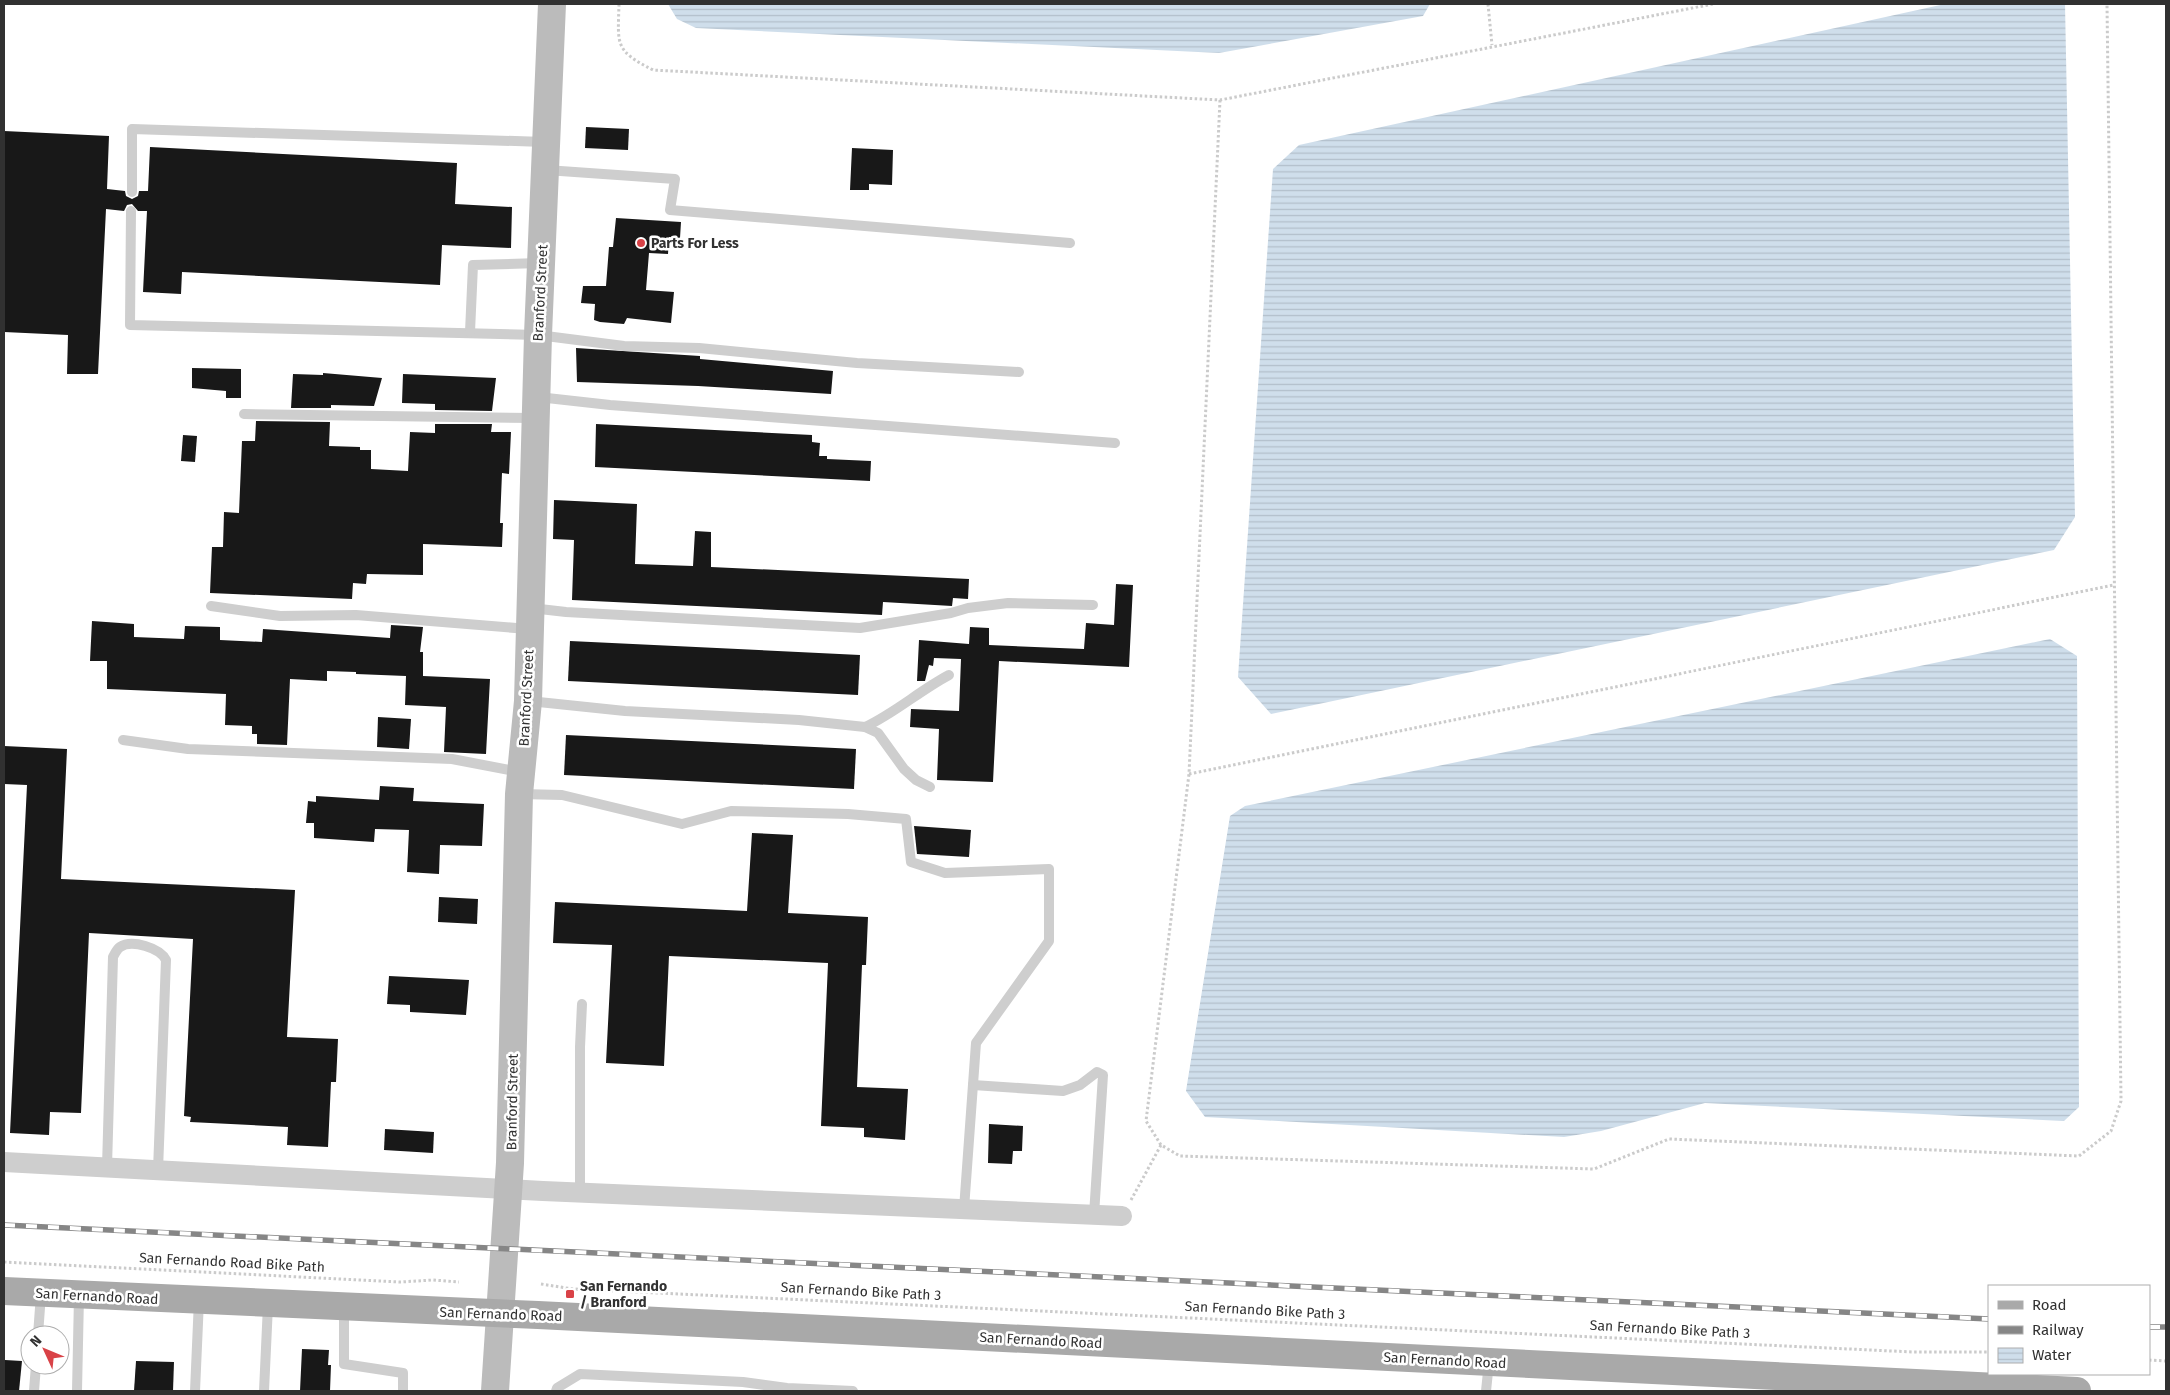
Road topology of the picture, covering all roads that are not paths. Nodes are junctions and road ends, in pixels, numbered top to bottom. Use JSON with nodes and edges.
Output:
{"nodes":[{"id":1,"x":552,"y":4,"type":"edge"},
{"id":2,"x":545,"y":142,"type":"junction"},
{"id":3,"x":545,"y":170,"type":"junction"},
{"id":4,"x":132,"y":192,"type":"dead end"},
{"id":5,"x":131,"y":211,"type":"dead end"},
{"id":6,"x":1070,"y":243,"type":"dead end"},
{"id":7,"x":542,"y":263,"type":"junction"},
{"id":8,"x":470,"y":332,"type":"junction"},
{"id":9,"x":538,"y":335,"type":"junction"},
{"id":10,"x":1018,"y":372,"type":"dead end"},
{"id":11,"x":536,"y":408,"type":"junction"},
{"id":12,"x":244,"y":414,"type":"dead end"},
{"id":13,"x":1115,"y":443,"type":"dead end"},
{"id":14,"x":1093,"y":605,"type":"dead end"},
{"id":15,"x":211,"y":606,"type":"dead end"},
{"id":16,"x":530,"y":619,"type":"junction"},
{"id":17,"x":949,"y":675,"type":"dead end"},
{"id":18,"x":528,"y":701,"type":"junction"},
{"id":19,"x":865,"y":727,"type":"junction"},
{"id":20,"x":123,"y":740,"type":"dead end"},
{"id":21,"x":520,"y":783,"type":"junction"},
{"id":22,"x":930,"y":787,"type":"dead end"},
{"id":23,"x":582,"y":1004,"type":"dead end"},
{"id":24,"x":973,"y":1085,"type":"junction"},
{"id":25,"x":4,"y":1162,"type":"edge"},
{"id":26,"x":106,"y":1167,"type":"junction"},
{"id":27,"x":158,"y":1170,"type":"junction"},
{"id":28,"x":507,"y":1188,"type":"junction"},
{"id":29,"x":580,"y":1191,"type":"junction"},
{"id":30,"x":964,"y":1209,"type":"junction"},
{"id":31,"x":1094,"y":1215,"type":"junction"},
{"id":32,"x":1122,"y":1216,"type":"road end"},
{"id":33,"x":4,"y":1291,"type":"edge"},
{"id":34,"x":41,"y":1293,"type":"junction"},
{"id":35,"x":79,"y":1295,"type":"junction"},
{"id":36,"x":199,"y":1300,"type":"junction"},
{"id":37,"x":268,"y":1304,"type":"junction"},
{"id":38,"x":344,"y":1307,"type":"junction"},
{"id":39,"x":498,"y":1314,"type":"junction"},
{"id":40,"x":39,"y":1325,"type":"edge"},
{"id":41,"x":1489,"y":1362,"type":"junction"},
{"id":42,"x":35,"y":1375,"type":"edge"},
{"id":43,"x":34,"y":1391,"type":"edge"},
{"id":44,"x":77,"y":1391,"type":"edge"},
{"id":45,"x":195,"y":1391,"type":"edge"},
{"id":46,"x":264,"y":1391,"type":"edge"},
{"id":47,"x":403,"y":1391,"type":"edge"},
{"id":48,"x":495,"y":1391,"type":"edge"},
{"id":49,"x":556,"y":1391,"type":"edge"},
{"id":50,"x":853,"y":1391,"type":"edge"},
{"id":51,"x":1486,"y":1391,"type":"edge"},
{"id":52,"x":2077,"y":1391,"type":"edge"}],
"edges":[{"from":1,"to":2,"type":"main road","name":"Branford Street"},
{"from":2,"to":3,"type":"main road","name":"Branford Street"},
{"from":2,"to":4,"type":"lane"},
{"from":3,"to":6,"type":"lane"},
{"from":3,"to":7,"type":"main road","name":"Branford Street"},
{"from":5,"to":8,"type":"lane"},
{"from":7,"to":8,"type":"lane"},
{"from":7,"to":9,"type":"main road","name":"Branford Street"},
{"from":8,"to":9,"type":"lane"},
{"from":9,"to":10,"type":"lane"},
{"from":9,"to":11,"type":"main road","name":"Branford Street"},
{"from":11,"to":12,"type":"lane"},
{"from":11,"to":13,"type":"lane"},
{"from":11,"to":16,"type":"main road","name":"Branford Street"},
{"from":14,"to":16,"type":"lane"},
{"from":15,"to":16,"type":"lane"},
{"from":16,"to":18,"type":"main road","name":"Branford Street"},
{"from":17,"to":19,"type":"lane"},
{"from":18,"to":19,"type":"lane"},
{"from":18,"to":21,"type":"main road","name":"Branford Street"},
{"from":19,"to":22,"type":"lane"},
{"from":20,"to":21,"type":"lane"},
{"from":21,"to":24,"type":"lane"},
{"from":21,"to":28,"type":"main road","name":"Branford Street"},
{"from":23,"to":29,"type":"lane"},
{"from":24,"to":30,"type":"lane"},
{"from":24,"to":31,"type":"lane"},
{"from":25,"to":26,"type":"street"},
{"from":26,"to":27,"type":"street"},
{"from":26,"to":27,"type":"lane"},
{"from":27,"to":28,"type":"street"},
{"from":28,"to":29,"type":"street"},
{"from":28,"to":39,"type":"main road","name":"Branford Street"},
{"from":29,"to":30,"type":"street"},
{"from":30,"to":31,"type":"street"},
{"from":31,"to":32,"type":"street"},
{"from":33,"to":34,"type":"main road","name":"San Fernando Road"},
{"from":34,"to":35,"type":"main road","name":"San Fernando Road"},
{"from":34,"to":40,"type":"lane"},
{"from":35,"to":36,"type":"main road","name":"San Fernando Road"},
{"from":35,"to":44,"type":"lane"},
{"from":36,"to":37,"type":"main road","name":"San Fernando Road"},
{"from":36,"to":45,"type":"lane"},
{"from":37,"to":38,"type":"main road","name":"San Fernando Road"},
{"from":37,"to":46,"type":"lane"},
{"from":38,"to":39,"type":"main road","name":"San Fernando Road"},
{"from":38,"to":47,"type":"lane"},
{"from":39,"to":41,"type":"main road","name":"San Fernando Road"},
{"from":39,"to":48,"type":"main road","name":"Branford Street"},
{"from":41,"to":51,"type":"lane"},
{"from":41,"to":52,"type":"main road","name":"San Fernando Road"},
{"from":42,"to":43,"type":"lane"},
{"from":49,"to":50,"type":"lane"}]}
